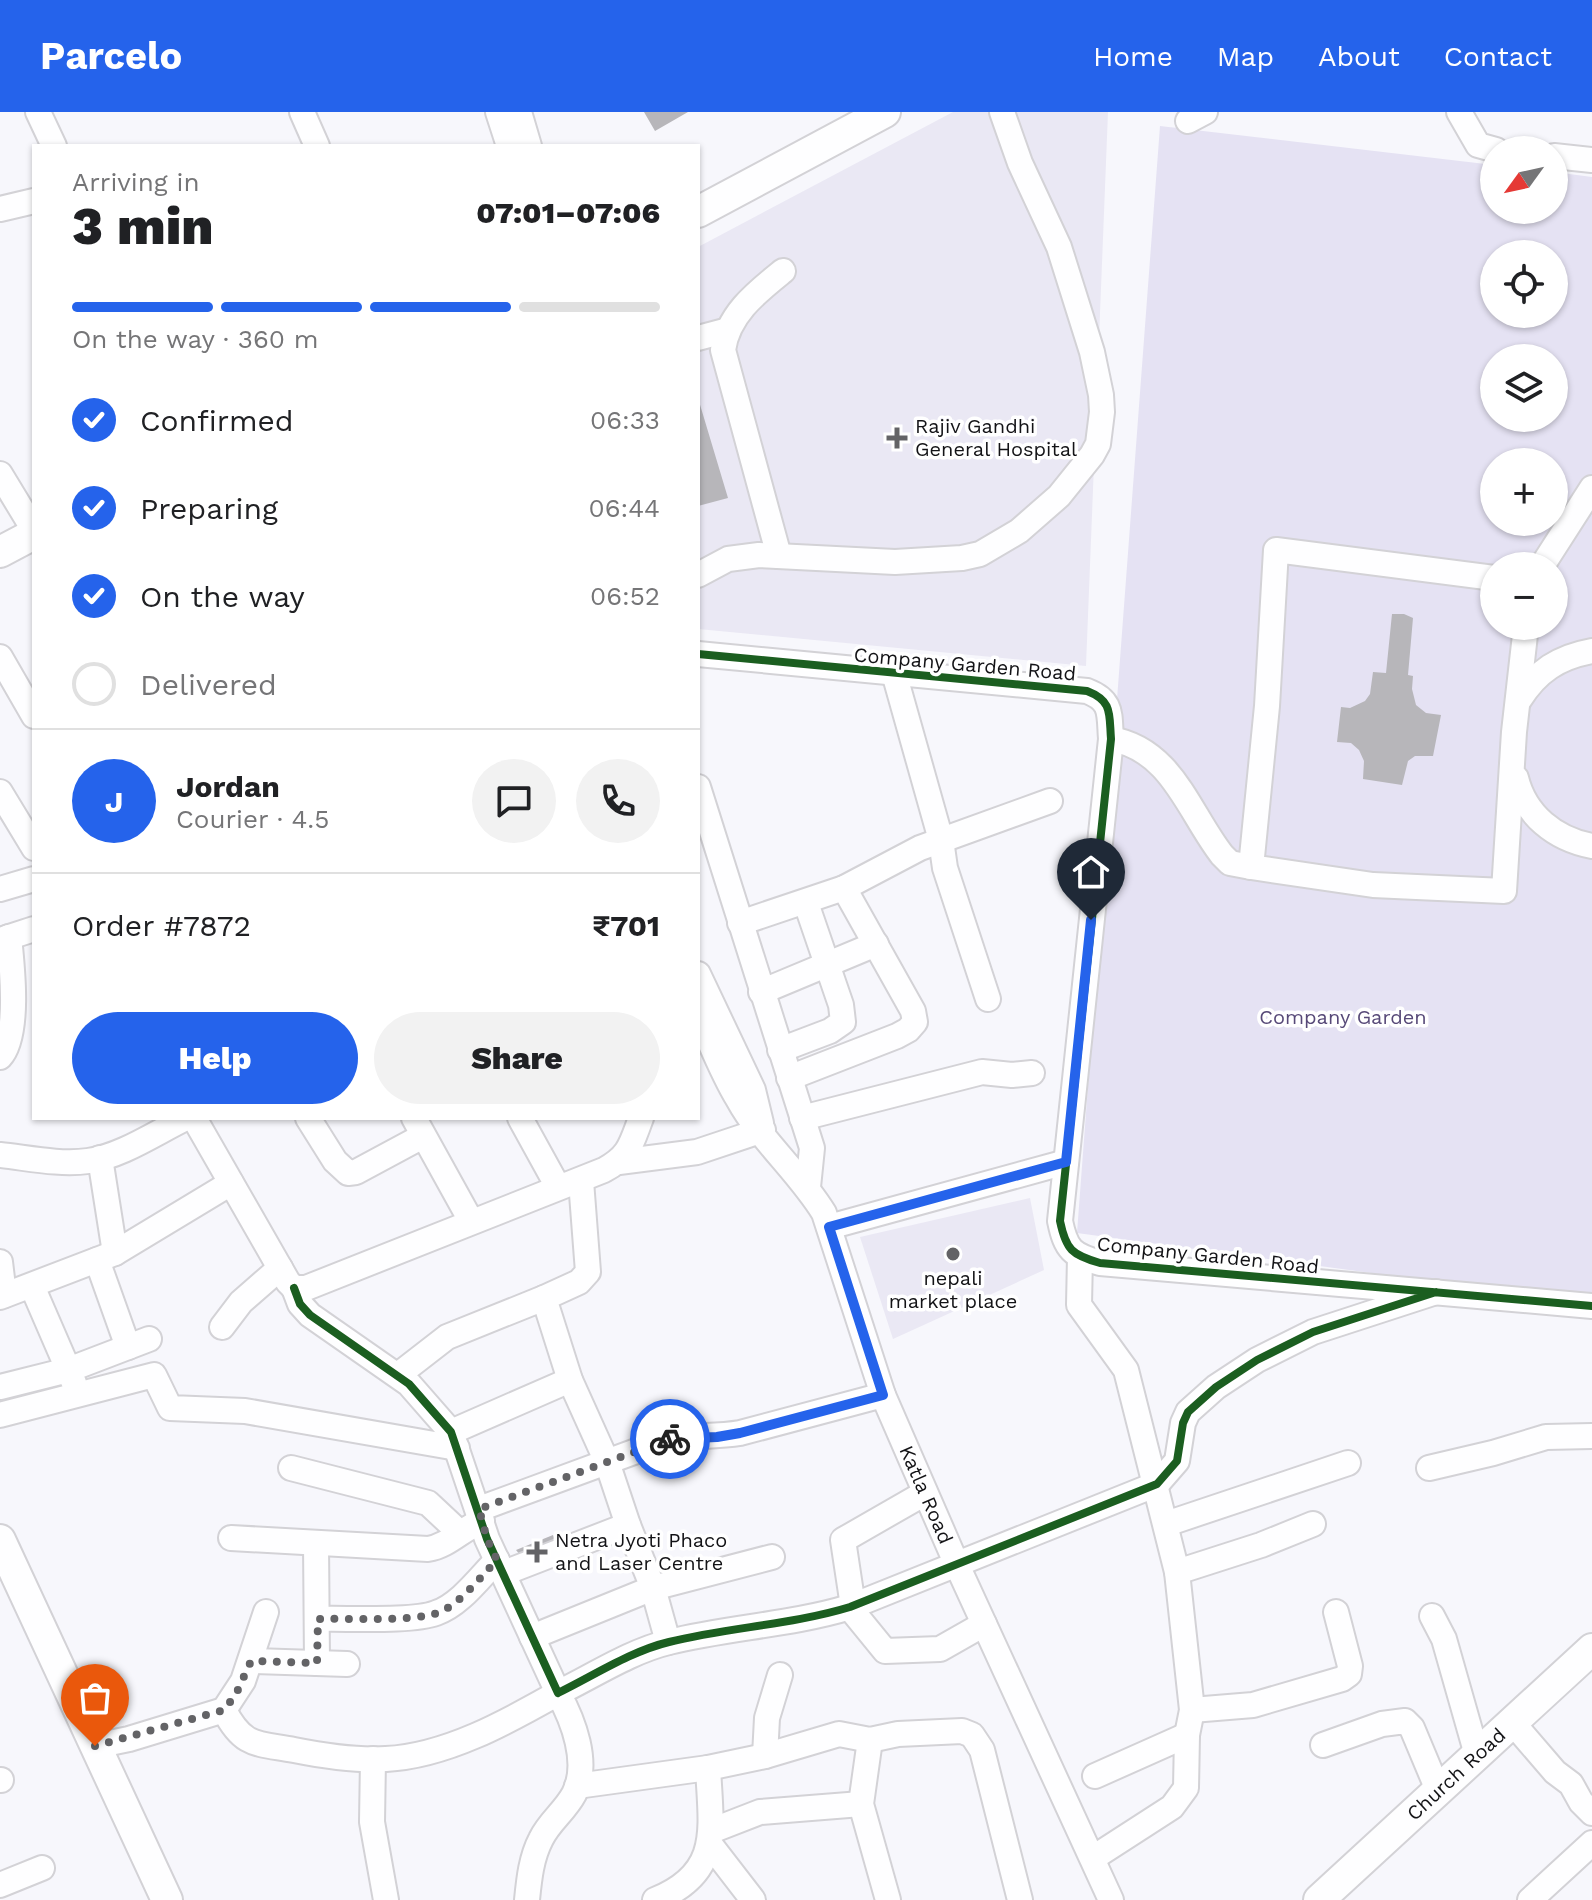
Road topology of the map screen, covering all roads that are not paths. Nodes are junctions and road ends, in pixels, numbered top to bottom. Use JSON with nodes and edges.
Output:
{"nodes":[{"id":1,"x":38,"y":112,"type":"edge"},
{"id":2,"x":284,"y":112,"type":"edge"},
{"id":3,"x":302,"y":112,"type":"edge"},
{"id":4,"x":498,"y":112,"type":"edge"},
{"id":5,"x":519,"y":112,"type":"edge"},
{"id":6,"x":845,"y":112,"type":"edge"},
{"id":7,"x":885,"y":112,"type":"edge"},
{"id":8,"x":1002,"y":112,"type":"edge"},
{"id":9,"x":1459,"y":112,"type":"edge"},
{"id":10,"x":53,"y":144,"type":"edge"},
{"id":11,"x":298,"y":144,"type":"edge"},
{"id":12,"x":316,"y":144,"type":"edge"},
{"id":13,"x":508,"y":144,"type":"edge"},
{"id":14,"x":528,"y":144,"type":"edge"},
{"id":15,"x":1480,"y":146,"type":"edge"},
{"id":16,"x":1568,"y":157,"type":"edge"},
{"id":17,"x":1592,"y":160,"type":"edge"},
{"id":18,"x":700,"y":187,"type":"edge"},
{"id":19,"x":32,"y":201,"type":"edge"},
{"id":20,"x":0,"y":209,"type":"edge"},
{"id":21,"x":700,"y":211,"type":"edge"},
{"id":22,"x":783,"y":271,"type":"dead end"},
{"id":23,"x":728,"y":330,"type":"junction"},
{"id":24,"x":700,"y":337,"type":"edge"},
{"id":25,"x":0,"y":474,"type":"edge"},
{"id":26,"x":1592,"y":488,"type":"edge"},
{"id":27,"x":32,"y":529,"type":"edge"},
{"id":28,"x":32,"y":533,"type":"edge"},
{"id":29,"x":0,"y":552,"type":"edge"},
{"id":30,"x":1551,"y":552,"type":"edge"},
{"id":31,"x":32,"y":556,"type":"edge"},
{"id":32,"x":779,"y":556,"type":"junction"},
{"id":33,"x":0,"y":573,"type":"edge"},
{"id":34,"x":700,"y":574,"type":"edge"},
{"id":35,"x":1480,"y":576,"type":"edge"},
{"id":36,"x":1525,"y":640,"type":"edge"},
{"id":37,"x":1592,"y":651,"type":"edge"},
{"id":38,"x":700,"y":654,"type":"edge"},
{"id":39,"x":0,"y":657,"type":"edge"},
{"id":40,"x":894,"y":673,"type":"junction"},
{"id":41,"x":1518,"y":702,"type":"junction"},
{"id":42,"x":32,"y":713,"type":"edge"},
{"id":43,"x":1111,"y":739,"type":"junction"},
{"id":44,"x":1513,"y":767,"type":"junction"},
{"id":45,"x":0,"y":792,"type":"edge"},
{"id":46,"x":700,"y":793,"type":"edge"},
{"id":47,"x":1050,"y":801,"type":"dead end"},
{"id":48,"x":941,"y":840,"type":"junction"},
{"id":49,"x":32,"y":845,"type":"edge"},
{"id":50,"x":1592,"y":846,"type":"edge"},
{"id":51,"x":1251,"y":867,"type":"junction"},
{"id":52,"x":32,"y":880,"type":"edge"},
{"id":53,"x":844,"y":888,"type":"junction"},
{"id":54,"x":0,"y":889,"type":"edge"},
{"id":55,"x":806,"y":903,"type":"junction"},
{"id":56,"x":740,"y":923,"type":"junction"},
{"id":57,"x":32,"y":930,"type":"edge"},
{"id":58,"x":5,"y":938,"type":"edge"},
{"id":59,"x":876,"y":944,"type":"junction"},
{"id":60,"x":827,"y":964,"type":"junction"},
{"id":61,"x":700,"y":985,"type":"edge"},
{"id":62,"x":990,"y":990,"type":"dead end"},
{"id":63,"x":761,"y":992,"type":"junction"},
{"id":64,"x":706,"y":1018,"type":"edge"},
{"id":65,"x":780,"y":1050,"type":"junction"},
{"id":66,"x":706,"y":1051,"type":"edge"},
{"id":67,"x":0,"y":1057,"type":"edge"},
{"id":68,"x":1032,"y":1073,"type":"dead end"},
{"id":69,"x":789,"y":1078,"type":"junction"},
{"id":70,"x":802,"y":1118,"type":"junction"},
{"id":71,"x":182,"y":1120,"type":"edge"},
{"id":72,"x":195,"y":1120,"type":"edge"},
{"id":73,"x":309,"y":1120,"type":"edge"},
{"id":74,"x":522,"y":1120,"type":"edge"},
{"id":75,"x":640,"y":1120,"type":"edge"},
{"id":76,"x":418,"y":1127,"type":"edge"},
{"id":77,"x":762,"y":1132,"type":"junction"},
{"id":78,"x":0,"y":1155,"type":"edge"},
{"id":79,"x":100,"y":1158,"type":"junction"},
{"id":80,"x":619,"y":1162,"type":"junction"},
{"id":81,"x":1066,"y":1162,"type":"junction"},
{"id":82,"x":231,"y":1183,"type":"junction"},
{"id":83,"x":570,"y":1184,"type":"junction"},
{"id":84,"x":808,"y":1187,"type":"junction"},
{"id":85,"x":471,"y":1221,"type":"junction"},
{"id":86,"x":829,"y":1227,"type":"junction"},
{"id":87,"x":106,"y":1256,"type":"junction"},
{"id":88,"x":1080,"y":1257,"type":"junction"},
{"id":89,"x":0,"y":1262,"type":"edge"},
{"id":90,"x":280,"y":1268,"type":"junction"},
{"id":91,"x":32,"y":1286,"type":"junction"},
{"id":92,"x":294,"y":1288,"type":"junction"},
{"id":93,"x":1436,"y":1292,"type":"junction"},
{"id":94,"x":2,"y":1296,"type":"edge"},
{"id":95,"x":544,"y":1298,"type":"junction"},
{"id":96,"x":1592,"y":1306,"type":"edge"},
{"id":97,"x":222,"y":1327,"type":"dead end"},
{"id":98,"x":68,"y":1370,"type":"junction"},
{"id":99,"x":398,"y":1375,"type":"junction"},
{"id":100,"x":570,"y":1380,"type":"junction"},
{"id":101,"x":0,"y":1387,"type":"edge"},
{"id":102,"x":79,"y":1395,"type":"junction"},
{"id":103,"x":883,"y":1395,"type":"junction"},
{"id":104,"x":0,"y":1415,"type":"edge"},
{"id":105,"x":1592,"y":1436,"type":"edge"},
{"id":106,"x":454,"y":1440,"type":"junction"},
{"id":107,"x":607,"y":1462,"type":"junction"},
{"id":108,"x":1348,"y":1463,"type":"dead end"},
{"id":109,"x":291,"y":1468,"type":"dead end"},
{"id":110,"x":1429,"y":1468,"type":"dead end"},
{"id":111,"x":1157,"y":1484,"type":"junction"},
{"id":112,"x":925,"y":1493,"type":"junction"},
{"id":113,"x":480,"y":1515,"type":"junction"},
{"id":114,"x":1166,"y":1524,"type":"junction"},
{"id":115,"x":1313,"y":1524,"type":"dead end"},
{"id":116,"x":628,"y":1525,"type":"junction"},
{"id":117,"x":459,"y":1532,"type":"junction"},
{"id":118,"x":231,"y":1538,"type":"dead end"},
{"id":119,"x":0,"y":1540,"type":"edge"},
{"id":120,"x":316,"y":1543,"type":"junction"},
{"id":121,"x":772,"y":1557,"type":"dead end"},
{"id":122,"x":957,"y":1565,"type":"junction"},
{"id":123,"x":501,"y":1566,"type":"junction"},
{"id":124,"x":1177,"y":1572,"type":"junction"},
{"id":125,"x":4,"y":1573,"type":"edge"},
{"id":126,"x":653,"y":1588,"type":"junction"},
{"id":127,"x":853,"y":1606,"type":"junction"},
{"id":128,"x":266,"y":1612,"type":"dead end"},
{"id":129,"x":1336,"y":1612,"type":"dead end"},
{"id":130,"x":1432,"y":1616,"type":"dead end"},
{"id":131,"x":318,"y":1619,"type":"junction"},
{"id":132,"x":984,"y":1624,"type":"junction"},
{"id":133,"x":532,"y":1637,"type":"junction"},
{"id":134,"x":668,"y":1642,"type":"junction"},
{"id":135,"x":1592,"y":1649,"type":"edge"},
{"id":136,"x":251,"y":1661,"type":"junction"},
{"id":137,"x":317,"y":1663,"type":"junction"},
{"id":138,"x":347,"y":1664,"type":"dead end"},
{"id":139,"x":780,"y":1675,"type":"dead end"},
{"id":140,"x":558,"y":1693,"type":"junction"},
{"id":141,"x":224,"y":1710,"type":"junction"},
{"id":142,"x":1192,"y":1710,"type":"junction"},
{"id":143,"x":1512,"y":1722,"type":"junction"},
{"id":144,"x":1187,"y":1735,"type":"junction"},
{"id":145,"x":870,"y":1740,"type":"junction"},
{"id":146,"x":1323,"y":1745,"type":"dead end"},
{"id":147,"x":95,"y":1746,"type":"junction"},
{"id":148,"x":1477,"y":1755,"type":"junction"},
{"id":149,"x":765,"y":1756,"type":"junction"},
{"id":150,"x":373,"y":1759,"type":"junction"},
{"id":151,"x":708,"y":1768,"type":"junction"},
{"id":152,"x":1095,"y":1776,"type":"dead end"},
{"id":153,"x":577,"y":1786,"type":"junction"},
{"id":154,"x":1438,"y":1790,"type":"junction"},
{"id":155,"x":861,"y":1804,"type":"junction"},
{"id":156,"x":1592,"y":1813,"type":"edge"},
{"id":157,"x":710,"y":1837,"type":"junction"},
{"id":158,"x":1592,"y":1843,"type":"edge"},
{"id":159,"x":1093,"y":1858,"type":"junction"},
{"id":160,"x":42,"y":1868,"type":"dead end"},
{"id":161,"x":0,"y":1885,"type":"edge"},
{"id":162,"x":151,"y":1900,"type":"edge"},
{"id":163,"x":167,"y":1900,"type":"edge"},
{"id":164,"x":386,"y":1900,"type":"edge"},
{"id":165,"x":527,"y":1900,"type":"edge"},
{"id":166,"x":655,"y":1900,"type":"edge"},
{"id":167,"x":753,"y":1900,"type":"edge"},
{"id":168,"x":888,"y":1900,"type":"edge"},
{"id":169,"x":1020,"y":1900,"type":"edge"},
{"id":170,"x":1111,"y":1900,"type":"edge"},
{"id":171,"x":1319,"y":1900,"type":"edge"},
{"id":172,"x":1530,"y":1900,"type":"edge"}],
"edges":[{"from":1,"to":10,"type":"street"},
{"from":2,"to":11,"type":"street"},
{"from":3,"to":12,"type":"street"},
{"from":4,"to":13,"type":"street"},
{"from":5,"to":14,"type":"street"},
{"from":6,"to":18,"type":"main road"},
{"from":7,"to":21,"type":"main road"},
{"from":8,"to":32,"type":"street"},
{"from":9,"to":15,"type":"street"},
{"from":16,"to":17,"type":"street"},
{"from":19,"to":20,"type":"street"},
{"from":22,"to":23,"type":"street"},
{"from":23,"to":24,"type":"street"},
{"from":23,"to":32,"type":"street"},
{"from":25,"to":27,"type":"street"},
{"from":26,"to":30,"type":"street"},
{"from":28,"to":29,"type":"main road"},
{"from":31,"to":33,"type":"main road"},
{"from":32,"to":34,"type":"street"},
{"from":35,"to":51,"type":"street"},
{"from":36,"to":41,"type":"street"},
{"from":37,"to":41,"type":"street"},
{"from":38,"to":40,"type":"street","name":"Company Garden Road"},
{"from":39,"to":42,"type":"street"},
{"from":40,"to":43,"type":"street","name":"Company Garden Road"},
{"from":40,"to":48,"type":"street"},
{"from":41,"to":44,"type":"street"},
{"from":43,"to":51,"type":"street"},
{"from":43,"to":81,"type":"street","name":"Company Garden Road"},
{"from":44,"to":50,"type":"street"},
{"from":44,"to":51,"type":"street"},
{"from":45,"to":49,"type":"street"},
{"from":46,"to":56,"type":"street"},
{"from":47,"to":48,"type":"street"},
{"from":48,"to":53,"type":"street"},
{"from":48,"to":62,"type":"street"},
{"from":52,"to":54,"type":"street"},
{"from":53,"to":55,"type":"street"},
{"from":53,"to":59,"type":"street"},
{"from":55,"to":56,"type":"street"},
{"from":55,"to":60,"type":"street"},
{"from":56,"to":63,"type":"street"},
{"from":57,"to":58,"type":"street"},
{"from":58,"to":67,"type":"street"},
{"from":59,"to":60,"type":"street"},
{"from":59,"to":69,"type":"street"},
{"from":60,"to":63,"type":"street"},
{"from":60,"to":65,"type":"street"},
{"from":61,"to":64,"type":"street","name":"Katla Road"},
{"from":63,"to":65,"type":"street"},
{"from":64,"to":66,"type":"street","name":"Katla Road"},
{"from":64,"to":77,"type":"street","name":"Katla Road"},
{"from":65,"to":69,"type":"street"},
{"from":66,"to":77,"type":"street","name":"Katla Road"},
{"from":68,"to":70,"type":"street"},
{"from":69,"to":70,"type":"street"},
{"from":70,"to":84,"type":"street"},
{"from":71,"to":79,"type":"street"},
{"from":72,"to":82,"type":"street"},
{"from":73,"to":76,"type":"street"},
{"from":74,"to":83,"type":"street"},
{"from":75,"to":80,"type":"street"},
{"from":76,"to":85,"type":"street"},
{"from":77,"to":80,"type":"street"},
{"from":77,"to":84,"type":"street","name":"Katla Road"},
{"from":78,"to":79,"type":"street"},
{"from":79,"to":87,"type":"street"},
{"from":80,"to":83,"type":"street"},
{"from":81,"to":86,"type":"street"},
{"from":81,"to":88,"type":"street","name":"Company Garden Road"},
{"from":82,"to":87,"type":"street"},
{"from":82,"to":90,"type":"street"},
{"from":83,"to":85,"type":"street"},
{"from":83,"to":95,"type":"street"},
{"from":84,"to":86,"type":"street","name":"Katla Road"},
{"from":85,"to":92,"type":"street"},
{"from":86,"to":103,"type":"street","name":"Katla Road"},
{"from":87,"to":91,"type":"street"},
{"from":87,"to":98,"type":"street"},
{"from":88,"to":93,"type":"street","name":"Company Garden Road"},
{"from":88,"to":111,"type":"street"},
{"from":89,"to":94,"type":"street"},
{"from":90,"to":92,"type":"street"},
{"from":90,"to":97,"type":"street"},
{"from":91,"to":94,"type":"street"},
{"from":91,"to":98,"type":"street"},
{"from":92,"to":99,"type":"street"},
{"from":93,"to":96,"type":"street","name":"Company Garden Road"},
{"from":93,"to":111,"type":"street"},
{"from":95,"to":99,"type":"street"},
{"from":95,"to":100,"type":"street"},
{"from":98,"to":101,"type":"street"},
{"from":98,"to":102,"type":"street"},
{"from":99,"to":106,"type":"street"},
{"from":100,"to":106,"type":"street"},
{"from":100,"to":107,"type":"street"},
{"from":102,"to":104,"type":"street"},
{"from":102,"to":106,"type":"street"},
{"from":103,"to":107,"type":"street"},
{"from":103,"to":112,"type":"street","name":"Katla Road"},
{"from":105,"to":110,"type":"street"},
{"from":106,"to":113,"type":"street"},
{"from":107,"to":113,"type":"street"},
{"from":107,"to":116,"type":"street"},
{"from":108,"to":114,"type":"street"},
{"from":109,"to":117,"type":"street"},
{"from":111,"to":114,"type":"street"},
{"from":111,"to":122,"type":"street"},
{"from":112,"to":122,"type":"street","name":"Katla Road"},
{"from":112,"to":127,"type":"street"},
{"from":113,"to":117,"type":"street"},
{"from":113,"to":123,"type":"street"},
{"from":114,"to":124,"type":"street"},
{"from":115,"to":124,"type":"street"},
{"from":116,"to":123,"type":"street"},
{"from":116,"to":126,"type":"street"},
{"from":117,"to":120,"type":"street"},
{"from":118,"to":120,"type":"street"},
{"from":119,"to":125,"type":"main road"},
{"from":120,"to":131,"type":"street"},
{"from":121,"to":126,"type":"street"},
{"from":122,"to":127,"type":"street"},
{"from":122,"to":132,"type":"street","name":"Katla Road"},
{"from":123,"to":131,"type":"street"},
{"from":123,"to":133,"type":"street"},
{"from":124,"to":142,"type":"street"},
{"from":125,"to":147,"type":"main road"},
{"from":125,"to":162,"type":"main road"},
{"from":126,"to":133,"type":"street"},
{"from":126,"to":134,"type":"street"},
{"from":127,"to":132,"type":"street"},
{"from":127,"to":134,"type":"street"},
{"from":128,"to":136,"type":"street"},
{"from":129,"to":142,"type":"street"},
{"from":130,"to":148,"type":"street"},
{"from":131,"to":137,"type":"street"},
{"from":132,"to":159,"type":"street","name":"Katla Road"},
{"from":133,"to":140,"type":"street"},
{"from":134,"to":140,"type":"street"},
{"from":135,"to":143,"type":"main road","name":"Church Road"},
{"from":136,"to":137,"type":"street"},
{"from":136,"to":141,"type":"street"},
{"from":137,"to":138,"type":"street"},
{"from":139,"to":149,"type":"street"},
{"from":140,"to":150,"type":"street"},
{"from":140,"to":153,"type":"street"},
{"from":141,"to":147,"type":"street"},
{"from":141,"to":150,"type":"street"},
{"from":142,"to":144,"type":"street"},
{"from":143,"to":148,"type":"main road","name":"Church Road"},
{"from":143,"to":156,"type":"street"},
{"from":144,"to":152,"type":"street"},
{"from":144,"to":159,"type":"street"},
{"from":145,"to":149,"type":"street"},
{"from":145,"to":155,"type":"street"},
{"from":145,"to":169,"type":"street"},
{"from":146,"to":154,"type":"street"},
{"from":147,"to":163,"type":"main road"},
{"from":148,"to":154,"type":"main road","name":"Church Road"},
{"from":149,"to":151,"type":"street"},
{"from":150,"to":164,"type":"street"},
{"from":151,"to":153,"type":"street"},
{"from":151,"to":157,"type":"street"},
{"from":153,"to":165,"type":"street"},
{"from":154,"to":171,"type":"main road","name":"Church Road"},
{"from":155,"to":157,"type":"street"},
{"from":155,"to":168,"type":"street"},
{"from":157,"to":166,"type":"street"},
{"from":157,"to":167,"type":"street"},
{"from":158,"to":172,"type":"street"},
{"from":159,"to":170,"type":"street","name":"Katla Road"},
{"from":160,"to":161,"type":"street"}]}
